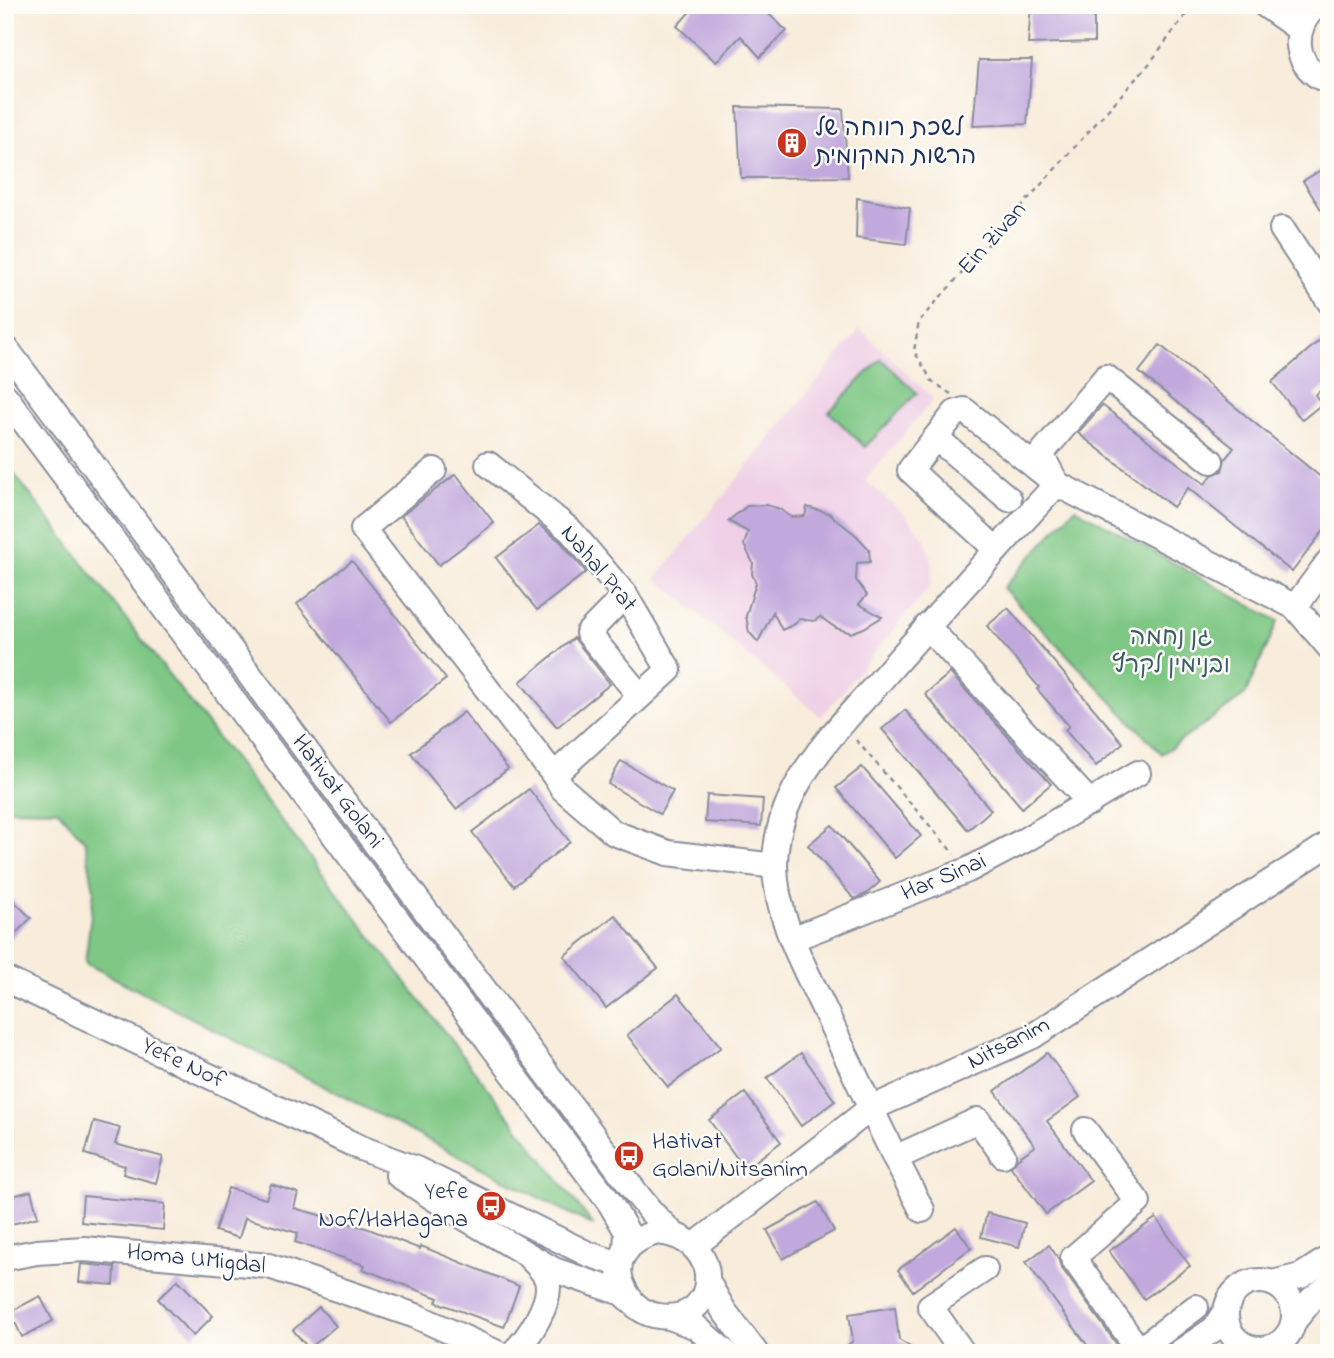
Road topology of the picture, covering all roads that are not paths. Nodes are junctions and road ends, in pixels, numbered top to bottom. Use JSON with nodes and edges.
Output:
{"nodes":[{"id":1,"x":1265,"y":5,"type":"edge"},
{"id":2,"x":1317,"y":6,"type":"edge"},
{"id":3,"x":1299,"y":29,"type":"junction"},
{"id":4,"x":1329,"y":81,"type":"edge"},
{"id":5,"x":1282,"y":229,"type":"dead end"},
{"id":6,"x":1329,"y":301,"type":"edge"},
{"id":7,"x":5,"y":347,"type":"edge"},
{"id":8,"x":5,"y":396,"type":"edge"},
{"id":9,"x":936,"y":438,"type":"junction"},
{"id":10,"x":1211,"y":461,"type":"dead end"},
{"id":11,"x":488,"y":464,"type":"dead end"},
{"id":12,"x":434,"y":470,"type":"dead end"},
{"id":13,"x":1057,"y":484,"type":"junction"},
{"id":14,"x":1009,"y":499,"type":"dead end"},
{"id":15,"x":997,"y":550,"type":"junction"},
{"id":16,"x":1329,"y":561,"type":"edge"},
{"id":17,"x":625,"y":595,"type":"junction"},
{"id":18,"x":1295,"y":607,"type":"junction"},
{"id":19,"x":928,"y":626,"type":"junction"},
{"id":20,"x":1329,"y":647,"type":"edge"},
{"id":21,"x":640,"y":696,"type":"junction"},
{"id":22,"x":1138,"y":773,"type":"dead end"},
{"id":23,"x":554,"y":775,"type":"junction"},
{"id":24,"x":1090,"y":803,"type":"junction"},
{"id":25,"x":1329,"y":844,"type":"edge"},
{"id":26,"x":775,"y":866,"type":"junction"},
{"id":27,"x":792,"y":939,"type":"junction"},
{"id":28,"x":5,"y":979,"type":"edge"},
{"id":29,"x":870,"y":1109,"type":"junction"},
{"id":30,"x":1085,"y":1130,"type":"dead end"},
{"id":31,"x":361,"y":1148,"type":"junction"},
{"id":32,"x":1003,"y":1155,"type":"dead end"},
{"id":33,"x":895,"y":1158,"type":"junction"},
{"id":34,"x":922,"y":1210,"type":"dead end"},
{"id":35,"x":684,"y":1240,"type":"junction"},
{"id":36,"x":527,"y":1255,"type":"junction"},
{"id":37,"x":623,"y":1256,"type":"junction"},
{"id":38,"x":5,"y":1258,"type":"edge"},
{"id":39,"x":1329,"y":1258,"type":"edge"},
{"id":40,"x":985,"y":1269,"type":"dead end"},
{"id":41,"x":707,"y":1281,"type":"junction"},
{"id":42,"x":1272,"y":1283,"type":"junction"},
{"id":43,"x":594,"y":1285,"type":"junction"},
{"id":44,"x":1329,"y":1286,"type":"edge"},
{"id":45,"x":631,"y":1301,"type":"junction"},
{"id":46,"x":1196,"y":1307,"type":"dead end"},
{"id":47,"x":543,"y":1309,"type":"junction"},
{"id":48,"x":1226,"y":1310,"type":"junction"},
{"id":49,"x":672,"y":1318,"type":"junction"},
{"id":50,"x":1294,"y":1321,"type":"junction"},
{"id":51,"x":525,"y":1348,"type":"edge"},
{"id":52,"x":1239,"y":1349,"type":"edge"},
{"id":53,"x":1140,"y":1351,"type":"edge"},
{"id":54,"x":497,"y":1353,"type":"edge"},
{"id":55,"x":726,"y":1353,"type":"edge"},
{"id":56,"x":756,"y":1353,"type":"edge"},
{"id":57,"x":963,"y":1353,"type":"edge"},
{"id":58,"x":1179,"y":1353,"type":"edge"}],
"edges":[{"from":1,"to":3,"type":"street"},
{"from":2,"to":3,"type":"street"},
{"from":3,"to":4,"type":"street"},
{"from":5,"to":6,"type":"street"},
{"from":7,"to":35,"type":"street","name":"Hativat Golani"},
{"from":8,"to":37,"type":"street","name":"Hativat Golani"},
{"from":9,"to":13,"type":"street"},
{"from":9,"to":14,"type":"street"},
{"from":9,"to":15,"type":"street"},
{"from":10,"to":13,"type":"street"},
{"from":11,"to":17,"type":"street","name":"Nahal Prat"},
{"from":12,"to":23,"type":"street"},
{"from":13,"to":15,"type":"street"},
{"from":13,"to":18,"type":"street"},
{"from":15,"to":19,"type":"street"},
{"from":16,"to":18,"type":"street"},
{"from":17,"to":21,"type":"street","name":"Nahal Prat"},
{"from":17,"to":21,"type":"street"},
{"from":18,"to":20,"type":"street"},
{"from":19,"to":24,"type":"street"},
{"from":19,"to":26,"type":"street"},
{"from":21,"to":23,"type":"street","name":"Nahal Prat"},
{"from":22,"to":24,"type":"street","name":"Har Sinai"},
{"from":23,"to":26,"type":"street"},
{"from":24,"to":27,"type":"street","name":"Har Sinai"},
{"from":25,"to":29,"type":"street","name":"Nitsanim"},
{"from":26,"to":27,"type":"street"},
{"from":27,"to":29,"type":"street"},
{"from":28,"to":31,"type":"street","name":"Yefe Nof"},
{"from":29,"to":33,"type":"street"},
{"from":29,"to":35,"type":"street","name":"Nitsanim"},
{"from":30,"to":53,"type":"street"},
{"from":31,"to":36,"type":"street","name":"Yefe Nof"},
{"from":31,"to":37,"type":"street","name":"Yefe Nof"},
{"from":32,"to":33,"type":"street"},
{"from":33,"to":34,"type":"street"},
{"from":35,"to":37,"type":"street"},
{"from":35,"to":41,"type":"street"},
{"from":36,"to":43,"type":"street","name":"Yefe Nof"},
{"from":36,"to":47,"type":"street"},
{"from":37,"to":45,"type":"street"},
{"from":38,"to":54,"type":"street","name":"Homa UMigdal"},
{"from":39,"to":42,"type":"street"},
{"from":40,"to":57,"type":"street"},
{"from":41,"to":49,"type":"street"},
{"from":41,"to":56,"type":"street"},
{"from":42,"to":48,"type":"street"},
{"from":42,"to":50,"type":"street"},
{"from":43,"to":45,"type":"street","name":"Yefe Nof"},
{"from":43,"to":47,"type":"street"},
{"from":44,"to":50,"type":"street"},
{"from":45,"to":49,"type":"street"},
{"from":46,"to":53,"type":"street"},
{"from":47,"to":51,"type":"street"},
{"from":48,"to":52,"type":"street"},
{"from":48,"to":58,"type":"street"},
{"from":49,"to":55,"type":"street"},
{"from":50,"to":52,"type":"street"}]}
